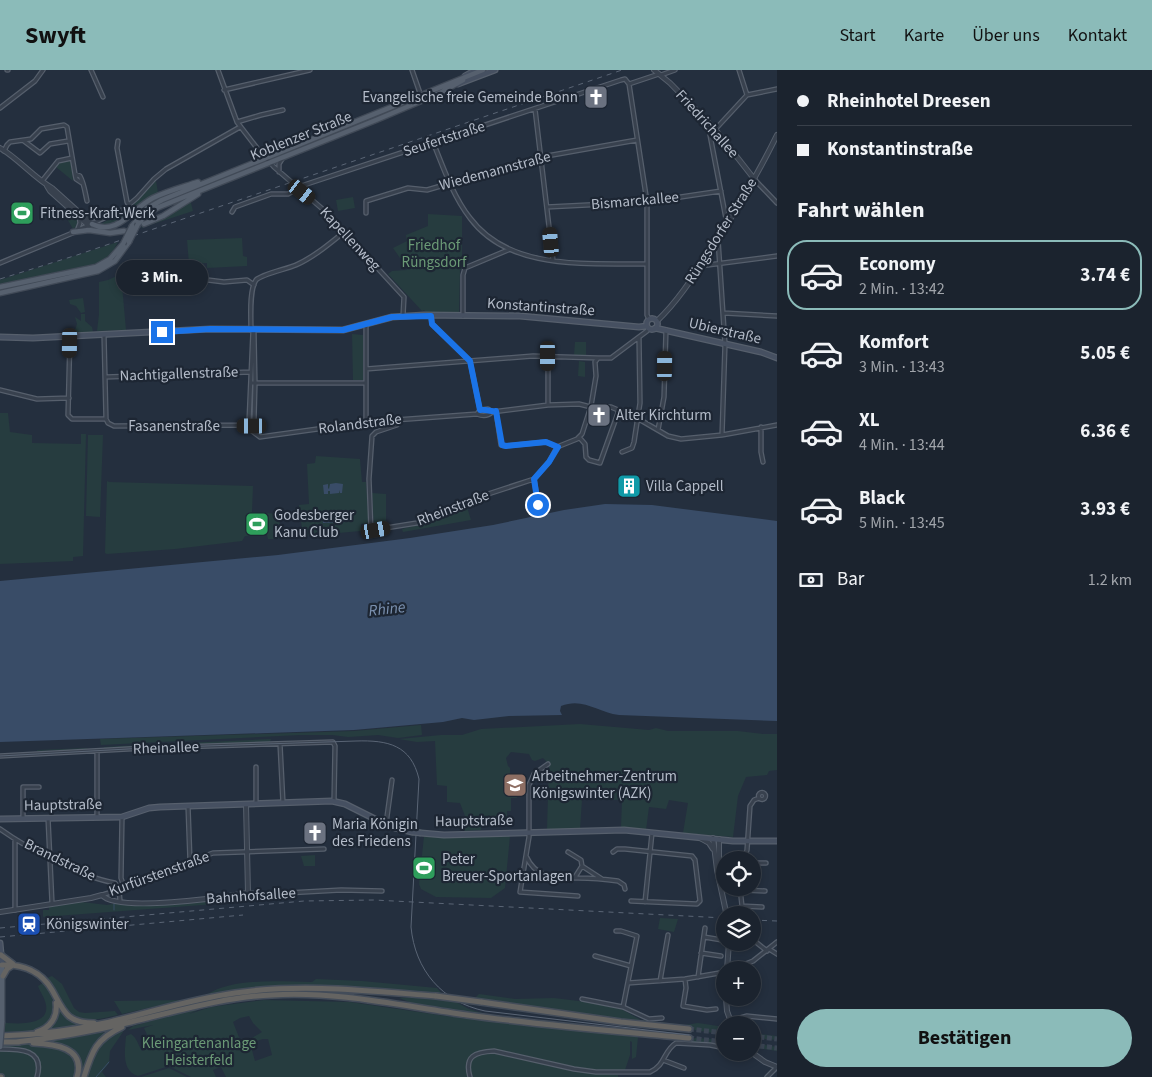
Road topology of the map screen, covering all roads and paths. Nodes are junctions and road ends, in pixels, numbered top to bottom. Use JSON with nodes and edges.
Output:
{"nodes":[{"id":1,"x":43,"y":70,"type":"edge"},
{"id":2,"x":91,"y":70,"type":"edge"},
{"id":3,"x":218,"y":70,"type":"edge"},
{"id":4,"x":310,"y":70,"type":"edge"},
{"id":5,"x":412,"y":70,"type":"edge"},
{"id":6,"x":476,"y":70,"type":"edge"},
{"id":7,"x":483,"y":70,"type":"edge"},
{"id":8,"x":488,"y":70,"type":"edge"},
{"id":9,"x":495,"y":70,"type":"edge"},
{"id":10,"x":654,"y":70,"type":"edge"},
{"id":11,"x":675,"y":70,"type":"edge"},
{"id":12,"x":739,"y":70,"type":"edge"},
{"id":13,"x":660,"y":75,"type":"junction"},
{"id":14,"x":459,"y":82,"type":"junction"},
{"id":15,"x":629,"y":84,"type":"junction"},
{"id":16,"x":777,"y":89,"type":"edge"},
{"id":17,"x":224,"y":90,"type":"junction"},
{"id":18,"x":747,"y":95,"type":"junction"},
{"id":19,"x":421,"y":96,"type":"junction"},
{"id":20,"x":103,"y":97,"type":"dead end"},
{"id":21,"x":420,"y":102,"type":"junction"},
{"id":22,"x":0,"y":108,"type":"edge"},
{"id":23,"x":535,"y":109,"type":"junction"},
{"id":24,"x":284,"y":110,"type":"dead end"},
{"id":25,"x":237,"y":122,"type":"junction"},
{"id":26,"x":240,"y":127,"type":"junction"},
{"id":27,"x":715,"y":129,"type":"junction"},
{"id":28,"x":777,"y":135,"type":"edge"},
{"id":29,"x":23,"y":140,"type":"junction"},
{"id":30,"x":637,"y":140,"type":"junction"},
{"id":31,"x":68,"y":141,"type":"junction"},
{"id":32,"x":118,"y":141,"type":"dead end"},
{"id":33,"x":433,"y":142,"type":"junction"},
{"id":34,"x":257,"y":148,"type":"junction"},
{"id":35,"x":2,"y":149,"type":"edge"},
{"id":36,"x":283,"y":157,"type":"junction"},
{"id":37,"x":541,"y":157,"type":"junction"},
{"id":38,"x":72,"y":158,"type":"junction"},
{"id":39,"x":268,"y":161,"type":"junction"},
{"id":40,"x":253,"y":163,"type":"junction"},
{"id":41,"x":279,"y":172,"type":"junction"},
{"id":42,"x":235,"y":176,"type":"junction"},
{"id":43,"x":216,"y":178,"type":"junction"},
{"id":44,"x":754,"y":180,"type":"junction"},
{"id":45,"x":44,"y":182,"type":"junction"},
{"id":46,"x":450,"y":182,"type":"junction"},
{"id":47,"x":298,"y":188,"type":"junction"},
{"id":48,"x":722,"y":191,"type":"junction"},
{"id":49,"x":87,"y":201,"type":"dead end"},
{"id":50,"x":647,"y":202,"type":"junction"},
{"id":51,"x":777,"y":202,"type":"edge"},
{"id":52,"x":129,"y":205,"type":"junction"},
{"id":53,"x":548,"y":207,"type":"junction"},
{"id":54,"x":120,"y":211,"type":"junction"},
{"id":55,"x":232,"y":212,"type":"dead end"},
{"id":56,"x":366,"y":213,"type":"dead end"},
{"id":57,"x":79,"y":216,"type":"junction"},
{"id":58,"x":85,"y":217,"type":"junction"},
{"id":59,"x":144,"y":224,"type":"tunnel mouth"},
{"id":60,"x":727,"y":224,"type":"junction"},
{"id":61,"x":90,"y":225,"type":"junction"},
{"id":62,"x":96,"y":230,"type":"junction"},
{"id":63,"x":124,"y":230,"type":"tunnel mouth"},
{"id":64,"x":75,"y":232,"type":"junction"},
{"id":65,"x":344,"y":232,"type":"junction"},
{"id":66,"x":718,"y":239,"type":"junction"},
{"id":67,"x":509,"y":250,"type":"junction"},
{"id":68,"x":777,"y":256,"type":"edge"},
{"id":69,"x":553,"y":260,"type":"junction"},
{"id":70,"x":0,"y":263,"type":"edge"},
{"id":71,"x":720,"y":263,"type":"junction"},
{"id":72,"x":646,"y":264,"type":"junction"},
{"id":73,"x":700,"y":266,"type":"junction"},
{"id":74,"x":188,"y":273,"type":"dead end"},
{"id":75,"x":254,"y":285,"type":"junction"},
{"id":76,"x":0,"y":288,"type":"edge"},
{"id":77,"x":0,"y":293,"type":"edge"},
{"id":78,"x":724,"y":313,"type":"junction"},
{"id":79,"x":403,"y":316,"type":"junction"},
{"id":80,"x":431,"y":316,"type":"junction"},
{"id":81,"x":462,"y":316,"type":"junction"},
{"id":82,"x":777,"y":316,"type":"edge"},
{"id":83,"x":366,"y":324,"type":"junction"},
{"id":84,"x":651,"y":324,"type":"junction"},
{"id":85,"x":252,"y":330,"type":"junction"},
{"id":86,"x":666,"y":330,"type":"junction"},
{"id":87,"x":104,"y":335,"type":"junction"},
{"id":88,"x":70,"y":336,"type":"junction"},
{"id":89,"x":0,"y":337,"type":"edge"},
{"id":90,"x":639,"y":338,"type":"junction"},
{"id":91,"x":725,"y":344,"type":"junction"},
{"id":92,"x":548,"y":356,"type":"junction"},
{"id":93,"x":598,"y":358,"type":"junction"},
{"id":94,"x":777,"y":358,"type":"edge"},
{"id":95,"x":470,"y":361,"type":"junction"},
{"id":96,"x":366,"y":369,"type":"junction"},
{"id":97,"x":251,"y":372,"type":"junction"},
{"id":98,"x":106,"y":377,"type":"junction"},
{"id":99,"x":253,"y":383,"type":"junction"},
{"id":100,"x":366,"y":383,"type":"junction"},
{"id":101,"x":0,"y":390,"type":"edge"},
{"id":102,"x":69,"y":398,"type":"junction"},
{"id":103,"x":548,"y":405,"type":"junction"},
{"id":104,"x":591,"y":406,"type":"junction"},
{"id":105,"x":480,"y":410,"type":"junction"},
{"id":106,"x":620,"y":410,"type":"junction"},
{"id":107,"x":494,"y":412,"type":"junction"},
{"id":108,"x":476,"y":414,"type":"junction"},
{"id":109,"x":637,"y":418,"type":"junction"},
{"id":110,"x":400,"y":419,"type":"junction"},
{"id":111,"x":106,"y":420,"type":"junction"},
{"id":112,"x":366,"y":422,"type":"junction"},
{"id":113,"x":777,"y":425,"type":"edge"},
{"id":114,"x":252,"y":426,"type":"junction"},
{"id":115,"x":761,"y":427,"type":"junction"},
{"id":116,"x":658,"y":430,"type":"junction"},
{"id":117,"x":722,"y":435,"type":"junction"},
{"id":118,"x":579,"y":438,"type":"junction"},
{"id":119,"x":558,"y":447,"type":"junction"},
{"id":120,"x":622,"y":452,"type":"dead end"},
{"id":121,"x":763,"y":462,"type":"dead end"},
{"id":122,"x":534,"y":479,"type":"junction"},
{"id":123,"x":539,"y":509,"type":"dead end"},
{"id":124,"x":280,"y":744,"type":"junction"},
{"id":125,"x":97,"y":751,"type":"junction"},
{"id":126,"x":0,"y":756,"type":"edge"},
{"id":127,"x":548,"y":764,"type":"dead end"},
{"id":128,"x":256,"y":767,"type":"dead end"},
{"id":129,"x":392,"y":780,"type":"dead end"},
{"id":130,"x":39,"y":787,"type":"dead end"},
{"id":131,"x":759,"y":798,"type":"dead end"},
{"id":132,"x":334,"y":801,"type":"junction"},
{"id":133,"x":283,"y":803,"type":"junction"},
{"id":134,"x":246,"y":804,"type":"junction"},
{"id":135,"x":256,"y":804,"type":"junction"},
{"id":136,"x":188,"y":806,"type":"junction"},
{"id":137,"x":97,"y":817,"type":"junction"},
{"id":138,"x":122,"y":817,"type":"junction"},
{"id":139,"x":0,"y":818,"type":"edge"},
{"id":140,"x":23,"y":818,"type":"junction"},
{"id":141,"x":48,"y":818,"type":"junction"},
{"id":142,"x":386,"y":825,"type":"junction"},
{"id":143,"x":0,"y":829,"type":"edge"},
{"id":144,"x":530,"y":832,"type":"junction"},
{"id":145,"x":652,"y":834,"type":"junction"},
{"id":146,"x":699,"y":837,"type":"junction"},
{"id":147,"x":713,"y":838,"type":"junction"},
{"id":148,"x":15,"y":839,"type":"junction"},
{"id":149,"x":719,"y":839,"type":"junction"},
{"id":150,"x":777,"y":841,"type":"edge"},
{"id":151,"x":748,"y":842,"type":"junction"},
{"id":152,"x":324,"y":849,"type":"dead end"},
{"id":153,"x":713,"y":849,"type":"junction"},
{"id":154,"x":719,"y":851,"type":"edge"},
{"id":155,"x":747,"y":851,"type":"edge"},
{"id":156,"x":568,"y":852,"type":"dead end"},
{"id":157,"x":613,"y":852,"type":"dead end"},
{"id":158,"x":650,"y":852,"type":"junction"},
{"id":159,"x":247,"y":853,"type":"junction"},
{"id":160,"x":526,"y":856,"type":"junction"},
{"id":161,"x":50,"y":858,"type":"junction"},
{"id":162,"x":190,"y":861,"type":"junction"},
{"id":163,"x":716,"y":863,"type":"edge"},
{"id":164,"x":761,"y":863,"type":"edge"},
{"id":165,"x":766,"y":863,"type":"dead end"},
{"id":166,"x":582,"y":866,"type":"junction"},
{"id":167,"x":533,"y":868,"type":"junction"},
{"id":168,"x":524,"y":870,"type":"junction"},
{"id":169,"x":121,"y":878,"type":"junction"},
{"id":170,"x":575,"y":878,"type":"junction"},
{"id":171,"x":603,"y":879,"type":"junction"},
{"id":172,"x":115,"y":883,"type":"junction"},
{"id":173,"x":124,"y":887,"type":"junction"},
{"id":174,"x":625,"y":888,"type":"dead end"},
{"id":175,"x":119,"y":889,"type":"junction"},
{"id":176,"x":761,"y":890,"type":"edge"},
{"id":177,"x":765,"y":890,"type":"dead end"},
{"id":178,"x":382,"y":891,"type":"dead end"},
{"id":179,"x":248,"y":893,"type":"junction"},
{"id":180,"x":102,"y":894,"type":"junction"},
{"id":181,"x":578,"y":896,"type":"dead end"},
{"id":182,"x":741,"y":896,"type":"edge"},
{"id":183,"x":120,"y":901,"type":"junction"},
{"id":184,"x":631,"y":901,"type":"dead end"},
{"id":185,"x":645,"y":902,"type":"junction"},
{"id":186,"x":52,"y":903,"type":"junction"},
{"id":187,"x":762,"y":907,"type":"dead end"},
{"id":188,"x":14,"y":910,"type":"junction"},
{"id":189,"x":0,"y":912,"type":"edge"},
{"id":190,"x":705,"y":928,"type":"dead end"},
{"id":191,"x":616,"y":931,"type":"dead end"},
{"id":192,"x":668,"y":935,"type":"dead end"},
{"id":193,"x":704,"y":937,"type":"junction"},
{"id":194,"x":716,"y":939,"type":"edge"},
{"id":195,"x":777,"y":942,"type":"edge"},
{"id":196,"x":0,"y":943,"type":"edge"},
{"id":197,"x":761,"y":945,"type":"edge"},
{"id":198,"x":768,"y":950,"type":"junction"},
{"id":199,"x":701,"y":953,"type":"junction"},
{"id":200,"x":777,"y":954,"type":"edge"},
{"id":201,"x":1,"y":956,"type":"edge"},
{"id":202,"x":595,"y":956,"type":"dead end"},
{"id":203,"x":721,"y":956,"type":"dead end"},
{"id":204,"x":753,"y":961,"type":"edge"},
{"id":205,"x":1,"y":965,"type":"edge"},
{"id":206,"x":14,"y":965,"type":"junction"},
{"id":207,"x":631,"y":966,"type":"junction"},
{"id":208,"x":716,"y":973,"type":"edge"},
{"id":209,"x":1,"y":975,"type":"edge"},
{"id":210,"x":698,"y":977,"type":"junction"},
{"id":211,"x":686,"y":979,"type":"junction"},
{"id":212,"x":660,"y":981,"type":"junction"},
{"id":213,"x":628,"y":983,"type":"junction"},
{"id":214,"x":582,"y":999,"type":"dead end"},
{"id":215,"x":56,"y":1000,"type":"junction"},
{"id":216,"x":623,"y":1007,"type":"junction"},
{"id":217,"x":716,"y":1009,"type":"dead end"},
{"id":218,"x":761,"y":1017,"type":"edge"},
{"id":219,"x":662,"y":1018,"type":"dead end"},
{"id":220,"x":777,"y":1019,"type":"edge"},
{"id":221,"x":134,"y":1021,"type":"junction"},
{"id":222,"x":104,"y":1023,"type":"junction"},
{"id":223,"x":689,"y":1029,"type":"tunnel mouth"},
{"id":224,"x":25,"y":1035,"type":"junction"},
{"id":225,"x":0,"y":1036,"type":"edge"},
{"id":226,"x":688,"y":1038,"type":"tunnel mouth"},
{"id":227,"x":0,"y":1042,"type":"edge"},
{"id":228,"x":16,"y":1042,"type":"junction"},
{"id":229,"x":716,"y":1046,"type":"edge"},
{"id":230,"x":0,"y":1048,"type":"edge"},
{"id":231,"x":663,"y":1060,"type":"junction"},
{"id":232,"x":761,"y":1060,"type":"edge"},
{"id":233,"x":777,"y":1067,"type":"edge"},
{"id":234,"x":684,"y":1068,"type":"dead end"},
{"id":235,"x":37,"y":1077,"type":"edge"},
{"id":236,"x":77,"y":1077,"type":"edge"},
{"id":237,"x":84,"y":1077,"type":"edge"},
{"id":238,"x":470,"y":1077,"type":"edge"},
{"id":239,"x":767,"y":1077,"type":"edge"}],
"edges":[{"from":1,"to":22,"type":"street"},
{"from":2,"to":20,"type":"street"},
{"from":3,"to":17,"type":"street","name":"Kapellenweg"},
{"from":4,"to":17,"type":"street"},
{"from":5,"to":19,"type":"street"},
{"from":6,"to":14,"type":"main road","name":"Koblenzer Straße"},
{"from":7,"to":14,"type":"main road"},
{"from":8,"to":14,"type":"main road"},
{"from":9,"to":14,"type":"main road","name":"Koblenzer Straße"},
{"from":10,"to":13,"type":"street","name":"Friedrichallee"},
{"from":11,"to":13,"type":"street","name":"Seufertstraße"},
{"from":12,"to":18,"type":"street"},
{"from":13,"to":15,"type":"street","name":"Seufertstraße"},
{"from":13,"to":27,"type":"street","name":"Friedrichallee"},
{"from":14,"to":19,"type":"main road","name":"Koblenzer Straße"},
{"from":14,"to":21,"type":"main road","name":"Koblenzer Straße"},
{"from":15,"to":23,"type":"street","name":"Seufertstraße"},
{"from":15,"to":30,"type":"street"},
{"from":16,"to":18,"type":"street"},
{"from":17,"to":25,"type":"street","name":"Kapellenweg"},
{"from":18,"to":27,"type":"street"},
{"from":19,"to":21,"type":"street"},
{"from":19,"to":39,"type":"main road","name":"Koblenzer Straße"},
{"from":21,"to":36,"type":"main road","name":"Koblenzer Straße"},
{"from":23,"to":33,"type":"street","name":"Seufertstraße"},
{"from":23,"to":37,"type":"street"},
{"from":24,"to":25,"type":"street"},
{"from":25,"to":26,"type":"street","name":"Kapellenweg"},
{"from":26,"to":34,"type":"street","name":"Kapellenweg"},
{"from":26,"to":52,"type":"street"},
{"from":27,"to":44,"type":"street","name":"Friedrichallee"},
{"from":27,"to":48,"type":"street"},
{"from":28,"to":44,"type":"street","name":"Rüngsdorfer Straße"},
{"from":29,"to":31,"type":"street"},
{"from":29,"to":31,"type":"street"},
{"from":29,"to":35,"type":"street"},
{"from":30,"to":37,"type":"street","name":"Wiedemannstraße"},
{"from":30,"to":50,"type":"street"},
{"from":31,"to":38,"type":"street"},
{"from":32,"to":52,"type":"street"},
{"from":33,"to":46,"type":"street"},
{"from":33,"to":47,"type":"street","name":"Seufertstraße"},
{"from":34,"to":39,"type":"street","name":"Kapellenweg"},
{"from":34,"to":40,"type":"street"},
{"from":35,"to":45,"type":"street"},
{"from":36,"to":39,"type":"main road","name":"Koblenzer Straße"},
{"from":36,"to":41,"type":"street"},
{"from":37,"to":46,"type":"street","name":"Wiedemannstraße"},
{"from":37,"to":53,"type":"street"},
{"from":38,"to":45,"type":"street"},
{"from":38,"to":49,"type":"street"},
{"from":39,"to":40,"type":"main road","name":"Koblenzer Straße"},
{"from":39,"to":41,"type":"street","name":"Kapellenweg"},
{"from":39,"to":42,"type":"main road","name":"Koblenzer Straße"},
{"from":40,"to":43,"type":"main road","name":"Koblenzer Straße"},
{"from":41,"to":47,"type":"street","name":"Kapellenweg"},
{"from":42,"to":59,"type":"main road"},
{"from":42,"to":77,"type":"main road","name":"Koblenzer Straße","bridge":true},
{"from":43,"to":61,"type":"main road"},
{"from":43,"to":76,"type":"main road","name":"Koblenzer Straße","bridge":true},
{"from":44,"to":51,"type":"street","name":"Friedrichallee"},
{"from":44,"to":60,"type":"street","name":"Rüngsdorfer Straße"},
{"from":45,"to":57,"type":"street"},
{"from":45,"to":58,"type":"street"},
{"from":46,"to":56,"type":"street","name":"Wiedemannstraße"},
{"from":46,"to":67,"type":"street"},
{"from":47,"to":55,"type":"street","name":"Seufertstraße"},
{"from":47,"to":65,"type":"street","name":"Kapellenweg"},
{"from":48,"to":50,"type":"street","name":"Bismarckallee"},
{"from":48,"to":60,"type":"street"},
{"from":50,"to":53,"type":"street","name":"Bismarckallee"},
{"from":50,"to":72,"type":"street"},
{"from":52,"to":54,"type":"street"},
{"from":53,"to":69,"type":"street"},
{"from":54,"to":58,"type":"street"},
{"from":54,"to":61,"type":"street"},
{"from":57,"to":61,"type":"street"},
{"from":57,"to":64,"type":"street"},
{"from":58,"to":61,"type":"street"},
{"from":60,"to":66,"type":"street","name":"Rüngsdorfer Straße"},
{"from":61,"to":62,"type":"main road"},
{"from":61,"to":64,"type":"street"},
{"from":62,"to":63,"type":"main road"},
{"from":62,"to":64,"type":"main road"},
{"from":64,"to":70,"type":"street"},
{"from":65,"to":75,"type":"street"},
{"from":65,"to":79,"type":"street","name":"Kapellenweg"},
{"from":66,"to":71,"type":"street"},
{"from":66,"to":73,"type":"street","name":"Rüngsdorfer Straße"},
{"from":67,"to":69,"type":"street"},
{"from":67,"to":81,"type":"street"},
{"from":68,"to":71,"type":"street"},
{"from":69,"to":72,"type":"street"},
{"from":71,"to":73,"type":"street"},
{"from":71,"to":78,"type":"street"},
{"from":72,"to":84,"type":"street"},
{"from":73,"to":84,"type":"street","name":"Rüngsdorfer Straße"},
{"from":74,"to":75,"type":"street"},
{"from":75,"to":85,"type":"street"},
{"from":78,"to":82,"type":"street"},
{"from":78,"to":91,"type":"street"},
{"from":79,"to":80,"type":"main road","name":"Konstantinstraße"},
{"from":79,"to":83,"type":"main road","name":"Konstantinstraße"},
{"from":80,"to":81,"type":"main road","name":"Konstantinstraße"},
{"from":80,"to":95,"type":"street"},
{"from":81,"to":84,"type":"main road","name":"Konstantinstraße"},
{"from":83,"to":85,"type":"main road","name":"Konstantinstraße"},
{"from":83,"to":96,"type":"street"},
{"from":84,"to":86,"type":"main road","name":"Ubierstraße"},
{"from":84,"to":90,"type":"street"},
{"from":85,"to":87,"type":"main road","name":"Konstantinstraße"},
{"from":85,"to":97,"type":"street"},
{"from":85,"to":99,"type":"street"},
{"from":86,"to":91,"type":"main road","name":"Ubierstraße"},
{"from":86,"to":116,"type":"street"},
{"from":87,"to":88,"type":"main road","name":"Konstantinstraße"},
{"from":87,"to":98,"type":"street"},
{"from":88,"to":89,"type":"main road","name":"Konstantinstraße"},
{"from":88,"to":102,"type":"street"},
{"from":90,"to":93,"type":"street"},
{"from":90,"to":109,"type":"street"},
{"from":91,"to":94,"type":"main road","name":"Ubierstraße"},
{"from":91,"to":117,"type":"street"},
{"from":92,"to":93,"type":"street"},
{"from":92,"to":95,"type":"street"},
{"from":92,"to":103,"type":"street"},
{"from":93,"to":104,"type":"street"},
{"from":95,"to":96,"type":"street"},
{"from":95,"to":105,"type":"street"},
{"from":96,"to":100,"type":"street"},
{"from":97,"to":98,"type":"street","name":"Nachtigallenstraße"},
{"from":97,"to":99,"type":"street"},
{"from":98,"to":111,"type":"street"},
{"from":99,"to":100,"type":"street"},
{"from":99,"to":114,"type":"street"},
{"from":100,"to":112,"type":"street"},
{"from":101,"to":102,"type":"street"},
{"from":102,"to":111,"type":"street","name":"Fasanenstraße"},
{"from":103,"to":104,"type":"street","name":"Rolandstraße"},
{"from":103,"to":107,"type":"street","name":"Rolandstraße"},
{"from":104,"to":106,"type":"street","name":"Rolandstraße"},
{"from":104,"to":118,"type":"street"},
{"from":105,"to":107,"type":"street","name":"Rolandstraße"},
{"from":105,"to":108,"type":"street"},
{"from":106,"to":109,"type":"street","name":"Rolandstraße"},
{"from":106,"to":118,"type":"street"},
{"from":107,"to":108,"type":"street","name":"Rolandstraße"},
{"from":107,"to":119,"type":"street"},
{"from":108,"to":110,"type":"street","name":"Rolandstraße"},
{"from":109,"to":116,"type":"street","name":"Rolandstraße"},
{"from":109,"to":120,"type":"street"},
{"from":110,"to":112,"type":"street","name":"Rolandstraße"},
{"from":110,"to":122,"type":"street","name":"Rheinstraße"},
{"from":111,"to":114,"type":"street","name":"Fasanenstraße"},
{"from":112,"to":114,"type":"street","name":"Rolandstraße"},
{"from":113,"to":115,"type":"street","name":"Rolandstraße"},
{"from":115,"to":117,"type":"street","name":"Rolandstraße"},
{"from":115,"to":121,"type":"street"},
{"from":116,"to":117,"type":"street","name":"Rolandstraße"},
{"from":118,"to":119,"type":"street"},
{"from":119,"to":122,"type":"street"},
{"from":122,"to":123,"type":"street"},
{"from":124,"to":125,"type":"street","name":"Rheinallee"},
{"from":124,"to":132,"type":"street","name":"Rheinallee"},
{"from":124,"to":133,"type":"street"},
{"from":125,"to":126,"type":"street","name":"Rheinallee"},
{"from":125,"to":137,"type":"street"},
{"from":127,"to":144,"type":"street"},
{"from":128,"to":135,"type":"street"},
{"from":129,"to":142,"type":"street"},
{"from":130,"to":140,"type":"street"},
{"from":131,"to":151,"type":"street"},
{"from":132,"to":133,"type":"main road","name":"Hauptstraße"},
{"from":132,"to":142,"type":"main road","name":"Hauptstraße"},
{"from":133,"to":135,"type":"main road","name":"Hauptstraße"},
{"from":134,"to":135,"type":"main road","name":"Hauptstraße"},
{"from":134,"to":136,"type":"main road","name":"Hauptstraße"},
{"from":134,"to":159,"type":"street"},
{"from":136,"to":138,"type":"main road","name":"Hauptstraße"},
{"from":136,"to":162,"type":"street"},
{"from":137,"to":138,"type":"main road","name":"Hauptstraße"},
{"from":137,"to":141,"type":"main road","name":"Hauptstraße"},
{"from":138,"to":169,"type":"street"},
{"from":139,"to":140,"type":"main road","name":"Hauptstraße"},
{"from":140,"to":141,"type":"main road","name":"Hauptstraße"},
{"from":141,"to":161,"type":"street"},
{"from":142,"to":144,"type":"main road","name":"Hauptstraße","bridge":true},
{"from":143,"to":148,"type":"street","name":"Brandstraße"},
{"from":144,"to":145,"type":"main road","name":"Hauptstraße"},
{"from":144,"to":160,"type":"street"},
{"from":145,"to":146,"type":"main road","name":"Hauptstraße"},
{"from":145,"to":158,"type":"street"},
{"from":146,"to":147,"type":"main road","name":"Hauptstraße"},
{"from":146,"to":153,"type":"street"},
{"from":147,"to":149,"type":"main road","name":"Hauptstraße"},
{"from":147,"to":153,"type":"street"},
{"from":148,"to":161,"type":"street","name":"Brandstraße"},
{"from":148,"to":188,"type":"street"},
{"from":149,"to":151,"type":"main road","name":"Hauptstraße"},
{"from":149,"to":154,"type":"street"},
{"from":150,"to":151,"type":"main road","name":"Hauptstraße"},
{"from":151,"to":155,"type":"street"},
{"from":152,"to":159,"type":"street","name":"Kurfürstenstraße"},
{"from":153,"to":163,"type":"street"},
{"from":156,"to":166,"type":"street"},
{"from":157,"to":158,"type":"street"},
{"from":158,"to":185,"type":"street"},
{"from":158,"to":185,"type":"street"},
{"from":159,"to":162,"type":"street","name":"Kurfürstenstraße"},
{"from":159,"to":179,"type":"street"},
{"from":160,"to":167,"type":"street"},
{"from":160,"to":168,"type":"street"},
{"from":161,"to":172,"type":"street","name":"Brandstraße"},
{"from":161,"to":186,"type":"street"},
{"from":162,"to":173,"type":"street","name":"Kurfürstenstraße"},
{"from":164,"to":165,"type":"street"},
{"from":166,"to":170,"type":"street"},
{"from":166,"to":171,"type":"street"},
{"from":167,"to":168,"type":"street"},
{"from":167,"to":170,"type":"street"},
{"from":168,"to":181,"type":"street"},
{"from":169,"to":172,"type":"street"},
{"from":169,"to":173,"type":"street"},
{"from":170,"to":171,"type":"street"},
{"from":171,"to":174,"type":"street"},
{"from":172,"to":175,"type":"street","name":"Brandstraße"},
{"from":173,"to":175,"type":"street","name":"Kurfürstenstraße"},
{"from":175,"to":180,"type":"street","name":"Kurfürstenstraße"},
{"from":175,"to":183,"type":"street"},
{"from":176,"to":177,"type":"street"},
{"from":178,"to":179,"type":"street","name":"Bahnhofsallee"},
{"from":179,"to":183,"type":"street","name":"Bahnhofsallee"},
{"from":180,"to":183,"type":"street","name":"Bahnhofsallee"},
{"from":180,"to":186,"type":"street"},
{"from":182,"to":187,"type":"street"},
{"from":184,"to":185,"type":"street"},
{"from":186,"to":188,"type":"street"},
{"from":188,"to":189,"type":"street"},
{"from":190,"to":193,"type":"street"},
{"from":191,"to":207,"type":"street"},
{"from":192,"to":212,"type":"street"},
{"from":193,"to":194,"type":"street"},
{"from":193,"to":199,"type":"street"},
{"from":195,"to":198,"type":"street"},
{"from":196,"to":201,"type":"main road"},
{"from":197,"to":198,"type":"street"},
{"from":198,"to":200,"type":"street"},
{"from":198,"to":204,"type":"street"},
{"from":199,"to":203,"type":"street"},
{"from":199,"to":210,"type":"street"},
{"from":201,"to":205,"type":"main road"},
{"from":201,"to":206,"type":"highway"},
{"from":202,"to":207,"type":"street"},
{"from":205,"to":206,"type":"highway"},
{"from":205,"to":209,"type":"main road"},
{"from":206,"to":209,"type":"highway"},
{"from":206,"to":215,"type":"highway"},
{"from":207,"to":213,"type":"street"},
{"from":208,"to":210,"type":"street"},
{"from":209,"to":230,"type":"main road","bridge":true},
{"from":210,"to":211,"type":"street"},
{"from":211,"to":212,"type":"street"},
{"from":211,"to":217,"type":"street"},
{"from":212,"to":213,"type":"street"},
{"from":213,"to":216,"type":"street"},
{"from":214,"to":216,"type":"street"},
{"from":215,"to":222,"type":"highway"},
{"from":215,"to":224,"type":"highway"},
{"from":216,"to":219,"type":"street"},
{"from":218,"to":220,"type":"street"},
{"from":221,"to":226,"type":"highway"},
{"from":221,"to":228,"type":"highway"},
{"from":221,"to":237,"type":"highway"},
{"from":222,"to":223,"type":"highway","bridge":true},
{"from":222,"to":224,"type":"highway"},
{"from":224,"to":225,"type":"highway"},
{"from":227,"to":228,"type":"highway"},
{"from":228,"to":236,"type":"highway"},
{"from":229,"to":231,"type":"street"},
{"from":230,"to":235,"type":"street"},
{"from":231,"to":234,"type":"street"},
{"from":231,"to":238,"type":"street"},
{"from":232,"to":233,"type":"street"},
{"from":233,"to":239,"type":"street"}]}
